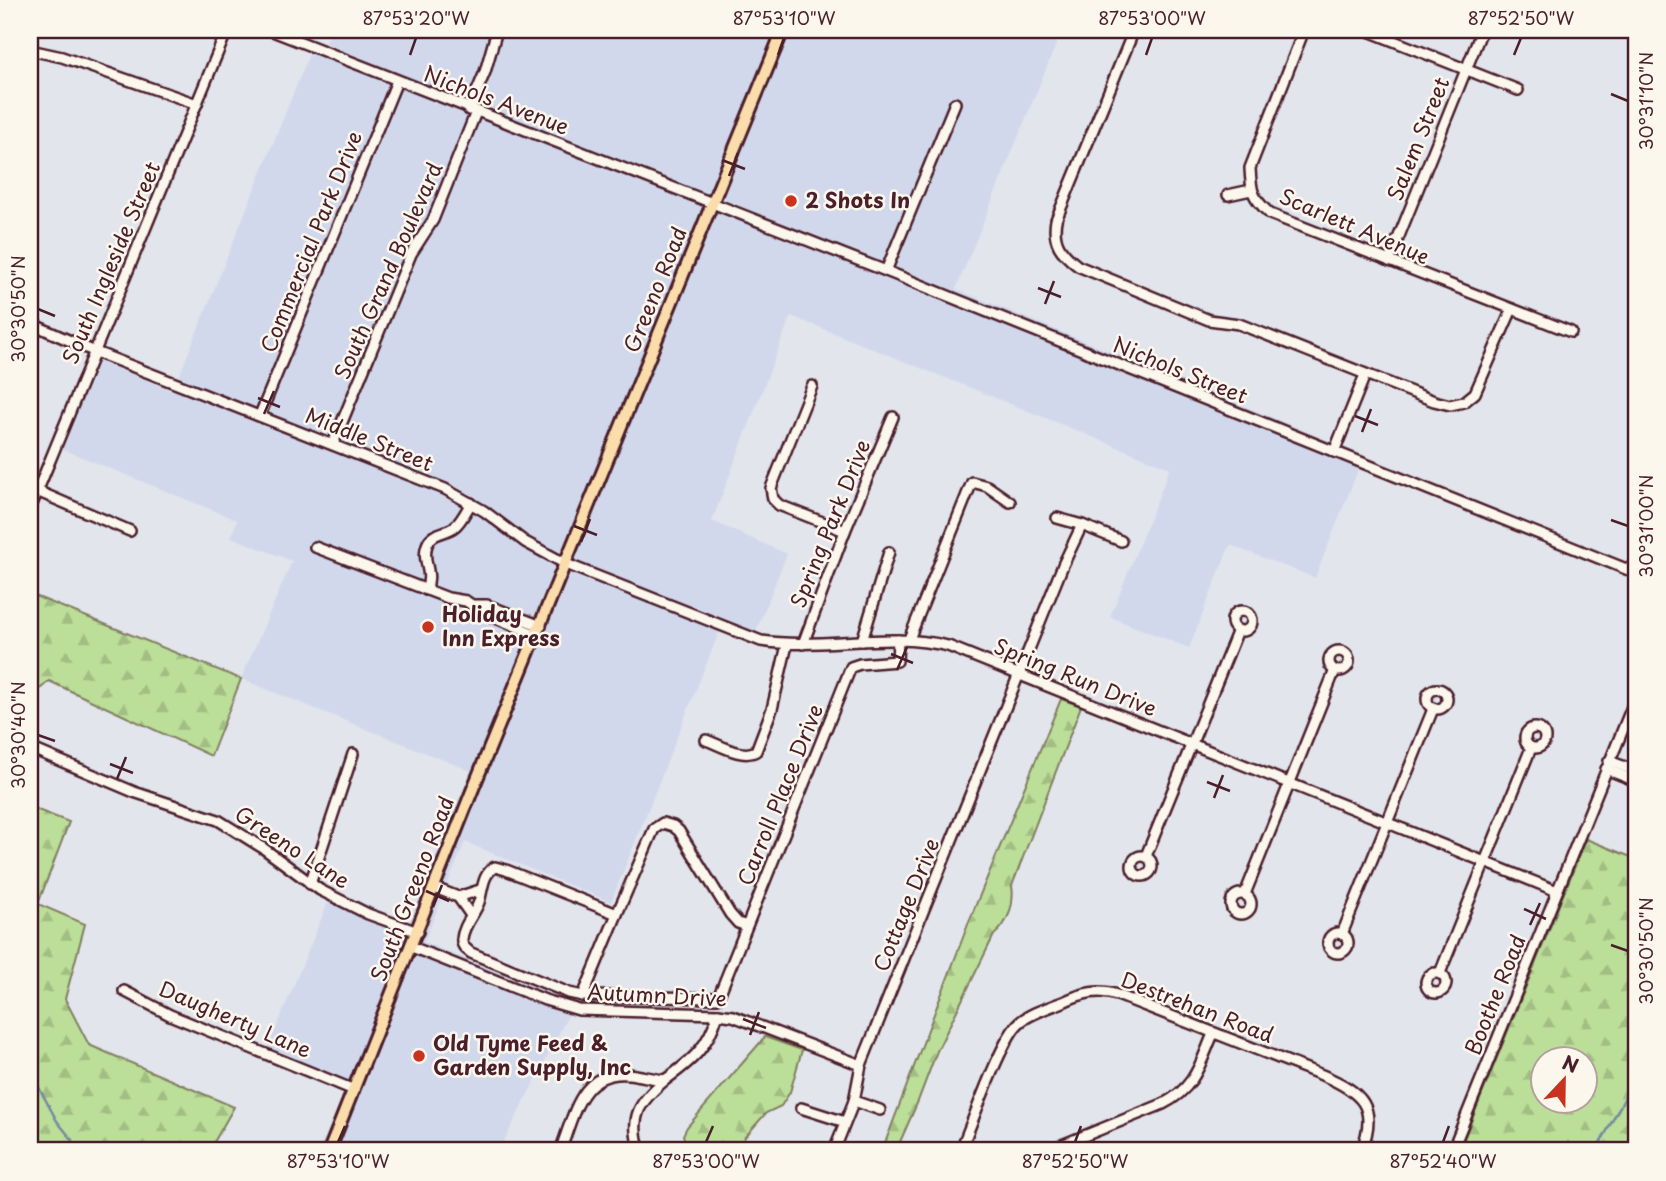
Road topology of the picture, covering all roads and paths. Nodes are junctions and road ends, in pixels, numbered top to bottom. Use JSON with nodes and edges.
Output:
{"nodes":[{"id":1,"x":227,"y":30,"type":"edge"},
{"id":2,"x":270,"y":30,"type":"edge"},
{"id":3,"x":496,"y":30,"type":"edge"},
{"id":4,"x":783,"y":30,"type":"edge"},
{"id":5,"x":1134,"y":30,"type":"edge"},
{"id":6,"x":1304,"y":30,"type":"edge"},
{"id":7,"x":1366,"y":30,"type":"edge"},
{"id":8,"x":1482,"y":30,"type":"edge"},
{"id":9,"x":30,"y":50,"type":"edge"},
{"id":10,"x":1466,"y":69,"type":"junction"},
{"id":11,"x":397,"y":81,"type":"junction"},
{"id":12,"x":1518,"y":90,"type":"dead end"},
{"id":13,"x":956,"y":103,"type":"dead end"},
{"id":14,"x":197,"y":104,"type":"junction"},
{"id":15,"x":472,"y":111,"type":"junction"},
{"id":16,"x":1251,"y":190,"type":"junction"},
{"id":17,"x":1228,"y":195,"type":"dead end"},
{"id":18,"x":711,"y":203,"type":"junction"},
{"id":19,"x":1389,"y":261,"type":"junction"},
{"id":20,"x":887,"y":271,"type":"junction"},
{"id":21,"x":1512,"y":309,"type":"junction"},
{"id":22,"x":30,"y":323,"type":"edge"},
{"id":23,"x":1571,"y":332,"type":"dead end"},
{"id":24,"x":93,"y":351,"type":"junction"},
{"id":25,"x":1365,"y":375,"type":"junction"},
{"id":26,"x":812,"y":386,"type":"dead end"},
{"id":27,"x":260,"y":415,"type":"junction"},
{"id":28,"x":892,"y":417,"type":"dead end"},
{"id":29,"x":333,"y":444,"type":"junction"},
{"id":30,"x":1334,"y":452,"type":"junction"},
{"id":31,"x":37,"y":491,"type":"junction"},
{"id":32,"x":1010,"y":502,"type":"dead end"},
{"id":33,"x":471,"y":503,"type":"junction"},
{"id":34,"x":30,"y":509,"type":"edge"},
{"id":35,"x":1057,"y":519,"type":"dead end"},
{"id":36,"x":1082,"y":525,"type":"junction"},
{"id":37,"x":130,"y":531,"type":"dead end"},
{"id":38,"x":845,"y":531,"type":"junction"},
{"id":39,"x":1121,"y":541,"type":"dead end"},
{"id":40,"x":315,"y":547,"type":"dead end"},
{"id":41,"x":889,"y":552,"type":"dead end"},
{"id":42,"x":566,"y":564,"type":"junction"},
{"id":43,"x":1636,"y":573,"type":"edge"},
{"id":44,"x":426,"y":590,"type":"junction"},
{"id":45,"x":539,"y":630,"type":"junction"},
{"id":46,"x":1238,"y":630,"type":"dead end"},
{"id":47,"x":909,"y":639,"type":"junction"},
{"id":48,"x":898,"y":640,"type":"junction"},
{"id":49,"x":862,"y":641,"type":"junction"},
{"id":50,"x":803,"y":644,"type":"junction"},
{"id":51,"x":788,"y":645,"type":"junction"},
{"id":52,"x":1335,"y":670,"type":"dead end"},
{"id":53,"x":1020,"y":674,"type":"junction"},
{"id":54,"x":1636,"y":697,"type":"edge"},
{"id":55,"x":1433,"y":709,"type":"dead end"},
{"id":56,"x":706,"y":740,"type":"dead end"},
{"id":57,"x":1192,"y":744,"type":"junction"},
{"id":58,"x":30,"y":748,"type":"edge"},
{"id":59,"x":1531,"y":748,"type":"dead end"},
{"id":60,"x":353,"y":754,"type":"dead end"},
{"id":61,"x":1608,"y":765,"type":"junction"},
{"id":62,"x":1636,"y":771,"type":"edge"},
{"id":63,"x":1636,"y":781,"type":"edge"},
{"id":64,"x":1289,"y":784,"type":"junction"},
{"id":65,"x":1386,"y":824,"type":"junction"},
{"id":66,"x":1146,"y":856,"type":"dead end"},
{"id":67,"x":1484,"y":862,"type":"junction"},
{"id":68,"x":310,"y":884,"type":"junction"},
{"id":69,"x":435,"y":888,"type":"junction"},
{"id":70,"x":480,"y":890,"type":"junction"},
{"id":71,"x":1557,"y":891,"type":"junction"},
{"id":72,"x":1245,"y":894,"type":"dead end"},
{"id":73,"x":458,"y":897,"type":"junction"},
{"id":74,"x":470,"y":914,"type":"junction"},
{"id":75,"x":617,"y":914,"type":"junction"},
{"id":76,"x":747,"y":926,"type":"junction"},
{"id":77,"x":418,"y":932,"type":"junction"},
{"id":78,"x":1342,"y":934,"type":"dead end"},
{"id":79,"x":412,"y":947,"type":"junction"},
{"id":80,"x":1440,"y":973,"type":"dead end"},
{"id":81,"x":124,"y":991,"type":"dead end"},
{"id":82,"x":583,"y":996,"type":"junction"},
{"id":83,"x":718,"y":1014,"type":"junction"},
{"id":84,"x":1213,"y":1034,"type":"junction"},
{"id":85,"x":861,"y":1065,"type":"junction"},
{"id":86,"x":665,"y":1080,"type":"junction"},
{"id":87,"x":354,"y":1090,"type":"junction"},
{"id":88,"x":853,"y":1101,"type":"junction"},
{"id":89,"x":801,"y":1108,"type":"dead end"},
{"id":90,"x":880,"y":1110,"type":"dead end"},
{"id":91,"x":845,"y":1122,"type":"junction"},
{"id":92,"x":329,"y":1151,"type":"edge"},
{"id":93,"x":561,"y":1151,"type":"edge"},
{"id":94,"x":640,"y":1151,"type":"edge"},
{"id":95,"x":834,"y":1151,"type":"edge"},
{"id":96,"x":961,"y":1151,"type":"edge"},
{"id":97,"x":1047,"y":1151,"type":"edge"},
{"id":98,"x":1361,"y":1151,"type":"edge"},
{"id":99,"x":1451,"y":1151,"type":"edge"}],
"edges":[{"from":1,"to":14,"type":"street","name":"South Ingleside Street"},
{"from":2,"to":11,"type":"street","name":"Nichols Avenue"},
{"from":3,"to":15,"type":"street","name":"South Grand Boulevard"},
{"from":4,"to":18,"type":"main road","name":"Greeno Road"},
{"from":5,"to":25,"type":"street"},
{"from":6,"to":16,"type":"street","name":"Scarlett Avenue"},
{"from":7,"to":10,"type":"street"},
{"from":8,"to":10,"type":"street","name":"Salem Street"},
{"from":9,"to":14,"type":"street"},
{"from":10,"to":12,"type":"street"},
{"from":10,"to":19,"type":"street","name":"Salem Street"},
{"from":11,"to":15,"type":"street","name":"Nichols Avenue"},
{"from":11,"to":27,"type":"street","name":"Commercial Park Drive"},
{"from":13,"to":20,"type":"street"},
{"from":14,"to":24,"type":"street","name":"South Ingleside Street"},
{"from":15,"to":18,"type":"street","name":"Nichols Avenue"},
{"from":15,"to":29,"type":"street","name":"South Grand Boulevard"},
{"from":16,"to":17,"type":"street"},
{"from":16,"to":19,"type":"street","name":"Scarlett Avenue"},
{"from":18,"to":20,"type":"street","name":"Nichols Street"},
{"from":18,"to":42,"type":"main road","name":"Greeno Road"},
{"from":19,"to":21,"type":"street","name":"Scarlett Avenue"},
{"from":20,"to":30,"type":"street","name":"Nichols Street"},
{"from":21,"to":23,"type":"street","name":"Scarlett Avenue"},
{"from":21,"to":25,"type":"street"},
{"from":22,"to":24,"type":"street","name":"Middle Street"},
{"from":24,"to":27,"type":"street","name":"Middle Street"},
{"from":24,"to":31,"type":"street","name":"South Ingleside Street"},
{"from":25,"to":30,"type":"street"},
{"from":26,"to":38,"type":"street"},
{"from":27,"to":29,"type":"street","name":"Middle Street"},
{"from":28,"to":38,"type":"street","name":"Spring Park Drive"},
{"from":29,"to":33,"type":"street","name":"Middle Street"},
{"from":30,"to":43,"type":"street","name":"Nichols Street"},
{"from":31,"to":34,"type":"street","name":"South Ingleside Street"},
{"from":31,"to":37,"type":"street"},
{"from":32,"to":47,"type":"street"},
{"from":33,"to":42,"type":"street","name":"Middle Street"},
{"from":33,"to":44,"type":"street"},
{"from":35,"to":36,"type":"street"},
{"from":36,"to":39,"type":"street"},
{"from":36,"to":53,"type":"street","name":"Cottage Drive"},
{"from":38,"to":50,"type":"street","name":"Spring Park Drive"},
{"from":40,"to":44,"type":"street"},
{"from":41,"to":49,"type":"street"},
{"from":42,"to":45,"type":"main road","name":"South Greeno Road"},
{"from":42,"to":51,"type":"street","name":"Spring Run Drive"},
{"from":44,"to":45,"type":"street"},
{"from":45,"to":69,"type":"main road","name":"South Greeno Road"},
{"from":46,"to":57,"type":"street"},
{"from":47,"to":48,"type":"street","name":"Spring Run Drive"},
{"from":47,"to":53,"type":"street","name":"Spring Run Drive"},
{"from":48,"to":49,"type":"street","name":"Spring Run Drive"},
{"from":48,"to":76,"type":"street","name":"Carroll Place Drive"},
{"from":49,"to":50,"type":"street","name":"Spring Run Drive"},
{"from":50,"to":51,"type":"street","name":"Spring Run Drive"},
{"from":51,"to":56,"type":"street"},
{"from":52,"to":64,"type":"street"},
{"from":53,"to":57,"type":"street","name":"Spring Run Drive"},
{"from":53,"to":85,"type":"street","name":"Cottage Drive"},
{"from":54,"to":61,"type":"street","name":"Boothe Road"},
{"from":55,"to":65,"type":"street"},
{"from":57,"to":64,"type":"street","name":"Spring Run Drive"},
{"from":57,"to":66,"type":"street"},
{"from":58,"to":68,"type":"street","name":"Greeno Lane"},
{"from":59,"to":67,"type":"street"},
{"from":60,"to":68,"type":"street"},
{"from":61,"to":62,"type":"street"},
{"from":61,"to":63,"type":"street"},
{"from":61,"to":71,"type":"street","name":"Boothe Road"},
{"from":64,"to":65,"type":"street","name":"Spring Run Drive"},
{"from":64,"to":72,"type":"street"},
{"from":65,"to":67,"type":"street","name":"Spring Run Drive"},
{"from":65,"to":78,"type":"street"},
{"from":67,"to":71,"type":"street","name":"Spring Run Drive"},
{"from":67,"to":80,"type":"street"},
{"from":68,"to":77,"type":"street","name":"Greeno Lane"},
{"from":69,"to":73,"type":"street"},
{"from":69,"to":77,"type":"main road","name":"South Greeno Road"},
{"from":70,"to":73,"type":"street"},
{"from":70,"to":74,"type":"street"},
{"from":70,"to":75,"type":"street"},
{"from":71,"to":99,"type":"street","name":"Boothe Road"},
{"from":73,"to":74,"type":"street"},
{"from":74,"to":82,"type":"street"},
{"from":75,"to":76,"type":"street"},
{"from":75,"to":82,"type":"street"},
{"from":76,"to":82,"type":"street","name":"Carroll Place Drive"},
{"from":77,"to":79,"type":"main road","name":"South Greeno Road"},
{"from":79,"to":83,"type":"street","name":"Autumn Drive"},
{"from":79,"to":87,"type":"main road","name":"South Greeno Road"},
{"from":81,"to":87,"type":"street","name":"Daugherty Lane"},
{"from":83,"to":85,"type":"street","name":"Autumn Drive"},
{"from":83,"to":86,"type":"street"},
{"from":84,"to":96,"type":"street","name":"Destrehan Road"},
{"from":84,"to":97,"type":"street"},
{"from":84,"to":98,"type":"street","name":"Destrehan Road"},
{"from":85,"to":88,"type":"street","name":"Cottage Drive"},
{"from":86,"to":93,"type":"street"},
{"from":86,"to":94,"type":"street"},
{"from":87,"to":92,"type":"main road","name":"South Greeno Road"},
{"from":88,"to":90,"type":"street"},
{"from":88,"to":91,"type":"street","name":"Cottage Drive"},
{"from":89,"to":91,"type":"street"},
{"from":91,"to":95,"type":"street","name":"Cottage Drive"}]}
